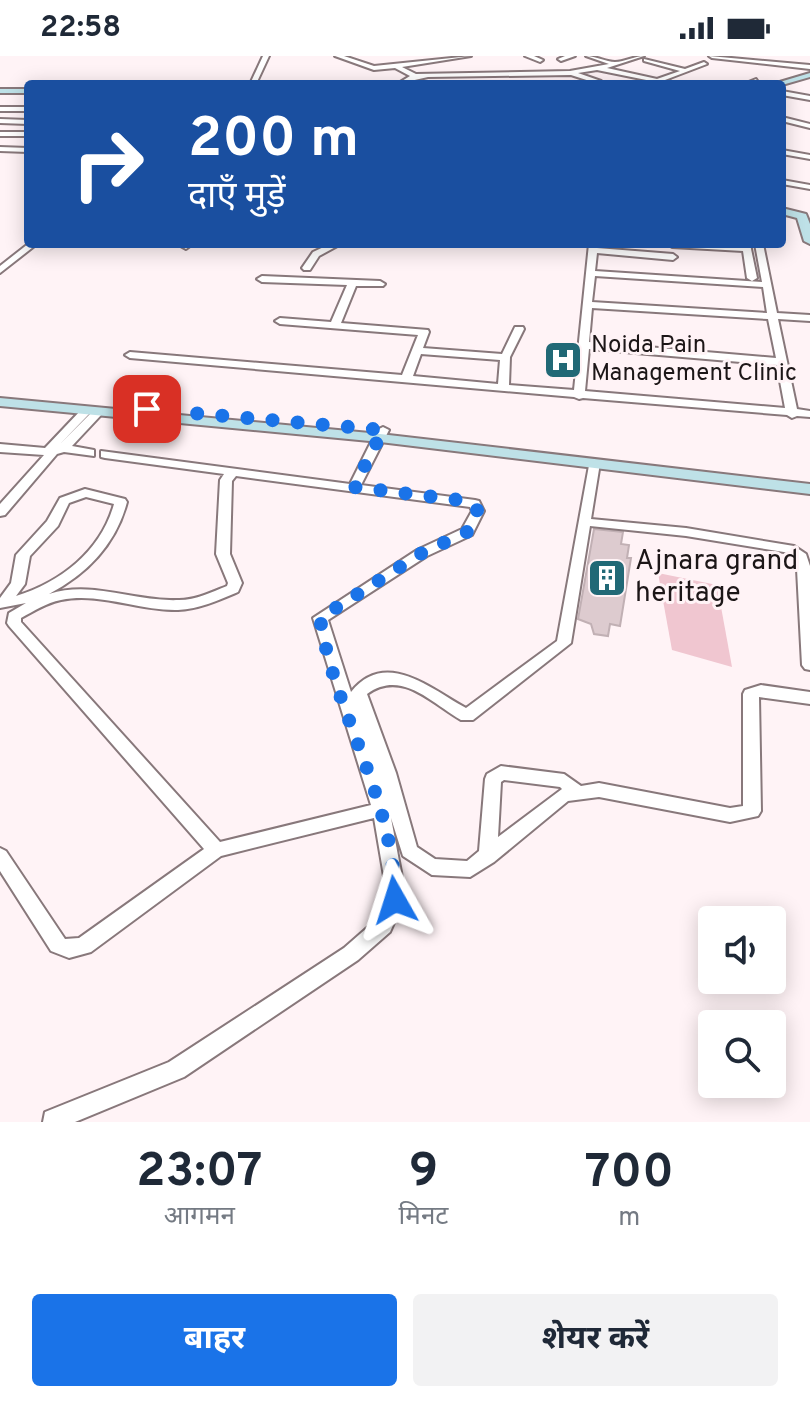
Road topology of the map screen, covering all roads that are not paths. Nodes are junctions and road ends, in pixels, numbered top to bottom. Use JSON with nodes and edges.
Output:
{"nodes":[{"id":1,"x":266,"y":56,"type":"edge"},
{"id":2,"x":338,"y":56,"type":"edge"},
{"id":3,"x":395,"y":56,"type":"edge"},
{"id":4,"x":468,"y":56,"type":"edge"},
{"id":5,"x":528,"y":56,"type":"edge"},
{"id":6,"x":572,"y":56,"type":"edge"},
{"id":7,"x":589,"y":56,"type":"edge"},
{"id":8,"x":712,"y":56,"type":"edge"},
{"id":9,"x":747,"y":56,"type":"edge"},
{"id":10,"x":643,"y":58,"type":"edge"},
{"id":11,"x":561,"y":59,"type":"dead end"},
{"id":12,"x":762,"y":59,"type":"edge"},
{"id":13,"x":540,"y":60,"type":"dead end"},
{"id":14,"x":801,"y":60,"type":"dead end"},
{"id":15,"x":414,"y":63,"type":"junction"},
{"id":16,"x":612,"y":63,"type":"junction"},
{"id":17,"x":704,"y":64,"type":"dead end"},
{"id":18,"x":396,"y":66,"type":"junction"},
{"id":19,"x":788,"y":66,"type":"junction"},
{"id":20,"x":810,"y":67,"type":"edge"},
{"id":21,"x":601,"y":69,"type":"junction"},
{"id":22,"x":747,"y":69,"type":"dead end"},
{"id":23,"x":685,"y":70,"type":"junction"},
{"id":24,"x":570,"y":73,"type":"junction"},
{"id":25,"x":428,"y":75,"type":"junction"},
{"id":26,"x":415,"y":76,"type":"junction"},
{"id":27,"x":807,"y":77,"type":"edge"},
{"id":28,"x":487,"y":79,"type":"edge"},
{"id":29,"x":255,"y":80,"type":"edge"},
{"id":30,"x":408,"y":80,"type":"edge"},
{"id":31,"x":443,"y":80,"type":"edge"},
{"id":32,"x":593,"y":80,"type":"edge"},
{"id":33,"x":652,"y":80,"type":"edge"},
{"id":34,"x":670,"y":80,"type":"edge"},
{"id":35,"x":786,"y":82,"type":"edge"},
{"id":36,"x":0,"y":91,"type":"edge"},
{"id":37,"x":24,"y":91,"type":"edge"},
{"id":38,"x":786,"y":94,"type":"edge"},
{"id":39,"x":810,"y":98,"type":"edge"},
{"id":40,"x":0,"y":109,"type":"edge"},
{"id":41,"x":24,"y":109,"type":"edge"},
{"id":42,"x":786,"y":120,"type":"edge"},
{"id":43,"x":0,"y":121,"type":"edge"},
{"id":44,"x":24,"y":122,"type":"edge"},
{"id":45,"x":810,"y":126,"type":"edge"},
{"id":46,"x":0,"y":134,"type":"edge"},
{"id":47,"x":24,"y":134,"type":"edge"},
{"id":48,"x":0,"y":149,"type":"edge"},
{"id":49,"x":24,"y":150,"type":"edge"},
{"id":50,"x":786,"y":153,"type":"edge"},
{"id":51,"x":810,"y":157,"type":"edge"},
{"id":52,"x":786,"y":183,"type":"edge"},
{"id":53,"x":810,"y":187,"type":"edge"},
{"id":54,"x":786,"y":212,"type":"edge"},
{"id":55,"x":808,"y":220,"type":"edge"},
{"id":56,"x":810,"y":241,"type":"edge"},
{"id":57,"x":28,"y":248,"type":"edge"},
{"id":58,"x":329,"y":248,"type":"edge"},
{"id":59,"x":592,"y":248,"type":"edge"},
{"id":60,"x":600,"y":248,"type":"edge"},
{"id":61,"x":672,"y":248,"type":"edge"},
{"id":62,"x":746,"y":248,"type":"edge"},
{"id":63,"x":760,"y":248,"type":"edge"},
{"id":64,"x":673,"y":257,"type":"junction"},
{"id":65,"x":307,"y":268,"type":"dead end"},
{"id":66,"x":0,"y":270,"type":"edge"},
{"id":67,"x":590,"y":273,"type":"junction"},
{"id":68,"x":674,"y":278,"type":"junction"},
{"id":69,"x":752,"y":278,"type":"dead end"},
{"id":70,"x":262,"y":279,"type":"dead end"},
{"id":71,"x":353,"y":283,"type":"junction"},
{"id":72,"x":380,"y":284,"type":"dead end"},
{"id":73,"x":767,"y":285,"type":"junction"},
{"id":74,"x":587,"y":305,"type":"junction"},
{"id":75,"x":773,"y":318,"type":"junction"},
{"id":76,"x":810,"y":318,"type":"edge"},
{"id":77,"x":280,"y":321,"type":"dead end"},
{"id":78,"x":335,"y":325,"type":"junction"},
{"id":79,"x":519,"y":329,"type":"dead end"},
{"id":80,"x":583,"y":345,"type":"junction"},
{"id":81,"x":417,"y":351,"type":"junction"},
{"id":82,"x":130,"y":355,"type":"dead end"},
{"id":83,"x":505,"y":357,"type":"junction"},
{"id":84,"x":783,"y":362,"type":"junction"},
{"id":85,"x":406,"y":380,"type":"junction"},
{"id":86,"x":503,"y":389,"type":"junction"},
{"id":87,"x":0,"y":395,"type":"edge"},
{"id":88,"x":579,"y":396,"type":"junction"},
{"id":89,"x":0,"y":402,"type":"edge"},
{"id":90,"x":92,"y":411,"type":"junction"},
{"id":91,"x":810,"y":414,"type":"edge"},
{"id":92,"x":792,"y":415,"type":"junction"},
{"id":93,"x":381,"y":434,"type":"junction"},
{"id":94,"x":0,"y":448,"type":"edge"},
{"id":95,"x":66,"y":449,"type":"junction"},
{"id":96,"x":90,"y":453,"type":"dead end"},
{"id":97,"x":51,"y":454,"type":"junction"},
{"id":98,"x":105,"y":454,"type":"dead end"},
{"id":99,"x":594,"y":463,"type":"junction"},
{"id":100,"x":233,"y":472,"type":"junction"},
{"id":101,"x":810,"y":476,"type":"edge"},
{"id":102,"x":354,"y":487,"type":"junction"},
{"id":103,"x":810,"y":489,"type":"edge"},
{"id":104,"x":0,"y":512,"type":"edge"},
{"id":105,"x":585,"y":522,"type":"junction"},
{"id":106,"x":808,"y":593,"type":"edge"},
{"id":107,"x":1,"y":604,"type":"edge"},
{"id":108,"x":810,"y":664,"type":"edge"},
{"id":109,"x":810,"y":698,"type":"edge"},
{"id":110,"x":578,"y":793,"type":"junction"},
{"id":111,"x":381,"y":809,"type":"junction"},
{"id":112,"x":216,"y":850,"type":"junction"},
{"id":113,"x":0,"y":856,"type":"edge"},
{"id":114,"x":488,"y":857,"type":"junction"},
{"id":115,"x":53,"y":1120,"type":"dead end"}],
"edges":[{"from":1,"to":29,"type":"street"},
{"from":2,"to":18,"type":"street"},
{"from":3,"to":15,"type":"street"},
{"from":4,"to":15,"type":"street"},
{"from":5,"to":13,"type":"street"},
{"from":6,"to":11,"type":"street"},
{"from":7,"to":16,"type":"street"},
{"from":8,"to":12,"type":"street"},
{"from":9,"to":12,"type":"street"},
{"from":10,"to":16,"type":"street"},
{"from":10,"to":23,"type":"street"},
{"from":12,"to":19,"type":"street"},
{"from":12,"to":22,"type":"street"},
{"from":14,"to":19,"type":"street"},
{"from":15,"to":18,"type":"street"},
{"from":16,"to":21,"type":"street"},
{"from":17,"to":23,"type":"street"},
{"from":18,"to":26,"type":"street"},
{"from":19,"to":20,"type":"street"},
{"from":21,"to":24,"type":"street"},
{"from":21,"to":33,"type":"street"},
{"from":23,"to":34,"type":"street"},
{"from":24,"to":28,"type":"street"},
{"from":24,"to":32,"type":"street"},
{"from":25,"to":26,"type":"street"},
{"from":25,"to":28,"type":"street"},
{"from":25,"to":31,"type":"street"},
{"from":26,"to":30,"type":"street"},
{"from":27,"to":35,"type":"street"},
{"from":36,"to":37,"type":"street"},
{"from":38,"to":39,"type":"street"},
{"from":40,"to":41,"type":"street"},
{"from":42,"to":45,"type":"street"},
{"from":43,"to":44,"type":"street"},
{"from":46,"to":47,"type":"street"},
{"from":48,"to":49,"type":"street"},
{"from":50,"to":51,"type":"street"},
{"from":52,"to":53,"type":"street"},
{"from":54,"to":55,"type":"street"},
{"from":55,"to":56,"type":"street"},
{"from":57,"to":66,"type":"street"},
{"from":58,"to":65,"type":"street"},
{"from":59,"to":67,"type":"street"},
{"from":60,"to":64,"type":"street"},
{"from":61,"to":64,"type":"street"},
{"from":62,"to":69,"type":"street"},
{"from":63,"to":73,"type":"street"},
{"from":64,"to":68,"type":"street"},
{"from":67,"to":68,"type":"street"},
{"from":67,"to":74,"type":"street"},
{"from":68,"to":73,"type":"street"},
{"from":70,"to":71,"type":"street"},
{"from":71,"to":72,"type":"street"},
{"from":71,"to":78,"type":"street"},
{"from":73,"to":75,"type":"street"},
{"from":74,"to":75,"type":"street"},
{"from":74,"to":80,"type":"street"},
{"from":75,"to":76,"type":"street"},
{"from":75,"to":84,"type":"street"},
{"from":77,"to":78,"type":"street"},
{"from":78,"to":81,"type":"street"},
{"from":79,"to":83,"type":"street"},
{"from":80,"to":84,"type":"street"},
{"from":80,"to":88,"type":"street"},
{"from":81,"to":83,"type":"street"},
{"from":81,"to":85,"type":"street"},
{"from":82,"to":85,"type":"street"},
{"from":83,"to":86,"type":"street"},
{"from":84,"to":92,"type":"street"},
{"from":85,"to":86,"type":"street"},
{"from":86,"to":88,"type":"street"},
{"from":87,"to":93,"type":"street"},
{"from":88,"to":92,"type":"street"},
{"from":89,"to":90,"type":"street"},
{"from":90,"to":93,"type":"street"},
{"from":90,"to":95,"type":"street"},
{"from":90,"to":97,"type":"street"},
{"from":91,"to":92,"type":"street"},
{"from":93,"to":99,"type":"street"},
{"from":93,"to":101,"type":"street"},
{"from":93,"to":102,"type":"street"},
{"from":94,"to":97,"type":"street"},
{"from":95,"to":96,"type":"street"},
{"from":95,"to":97,"type":"street"},
{"from":97,"to":104,"type":"street"},
{"from":98,"to":100,"type":"street"},
{"from":99,"to":103,"type":"street"},
{"from":99,"to":105,"type":"street"},
{"from":100,"to":102,"type":"street"},
{"from":100,"to":112,"type":"street"},
{"from":102,"to":111,"type":"street"},
{"from":105,"to":106,"type":"street"},
{"from":105,"to":114,"type":"street"},
{"from":106,"to":108,"type":"street"},
{"from":107,"to":107,"type":"street"},
{"from":109,"to":110,"type":"street"},
{"from":110,"to":114,"type":"street"},
{"from":110,"to":114,"type":"street"},
{"from":111,"to":112,"type":"street"},
{"from":111,"to":115,"type":"street"},
{"from":112,"to":113,"type":"street"}]}
